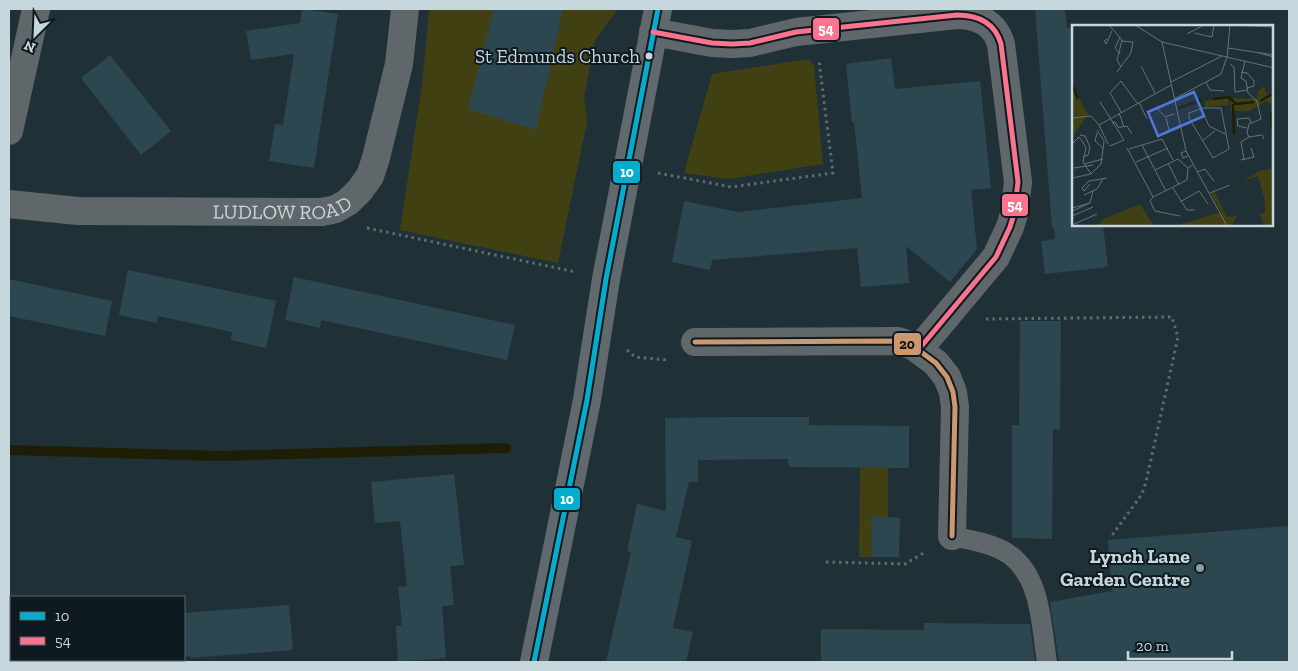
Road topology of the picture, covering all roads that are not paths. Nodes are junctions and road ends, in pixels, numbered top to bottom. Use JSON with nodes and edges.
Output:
{"nodes":[{"id":1,"x":36,"y":9,"type":"edge"},
{"id":2,"x":405,"y":9,"type":"edge"},
{"id":3,"x":867,"y":17,"type":"edge"},
{"id":4,"x":656,"y":20,"type":"edge"},
{"id":5,"x":9,"y":131,"type":"edge"},
{"id":6,"x":9,"y":204,"type":"edge"},
{"id":7,"x":695,"y":342,"type":"road end"},
{"id":8,"x":919,"y":349,"type":"junction"},
{"id":9,"x":952,"y":536,"type":"joint"},
{"id":10,"x":534,"y":662,"type":"edge"},
{"id":11,"x":1047,"y":662,"type":"edge"}],
"edges":[{"from":1,"to":5,"type":"street"},
{"from":2,"to":6,"type":"street","name":"LUDLOW ROAD"},
{"from":3,"to":4,"type":"street"},
{"from":3,"to":8,"type":"street"},
{"from":4,"to":10,"type":"main road"},
{"from":7,"to":8,"type":"street"},
{"from":8,"to":9,"type":"street"},
{"from":9,"to":11,"type":"lane"}]}
